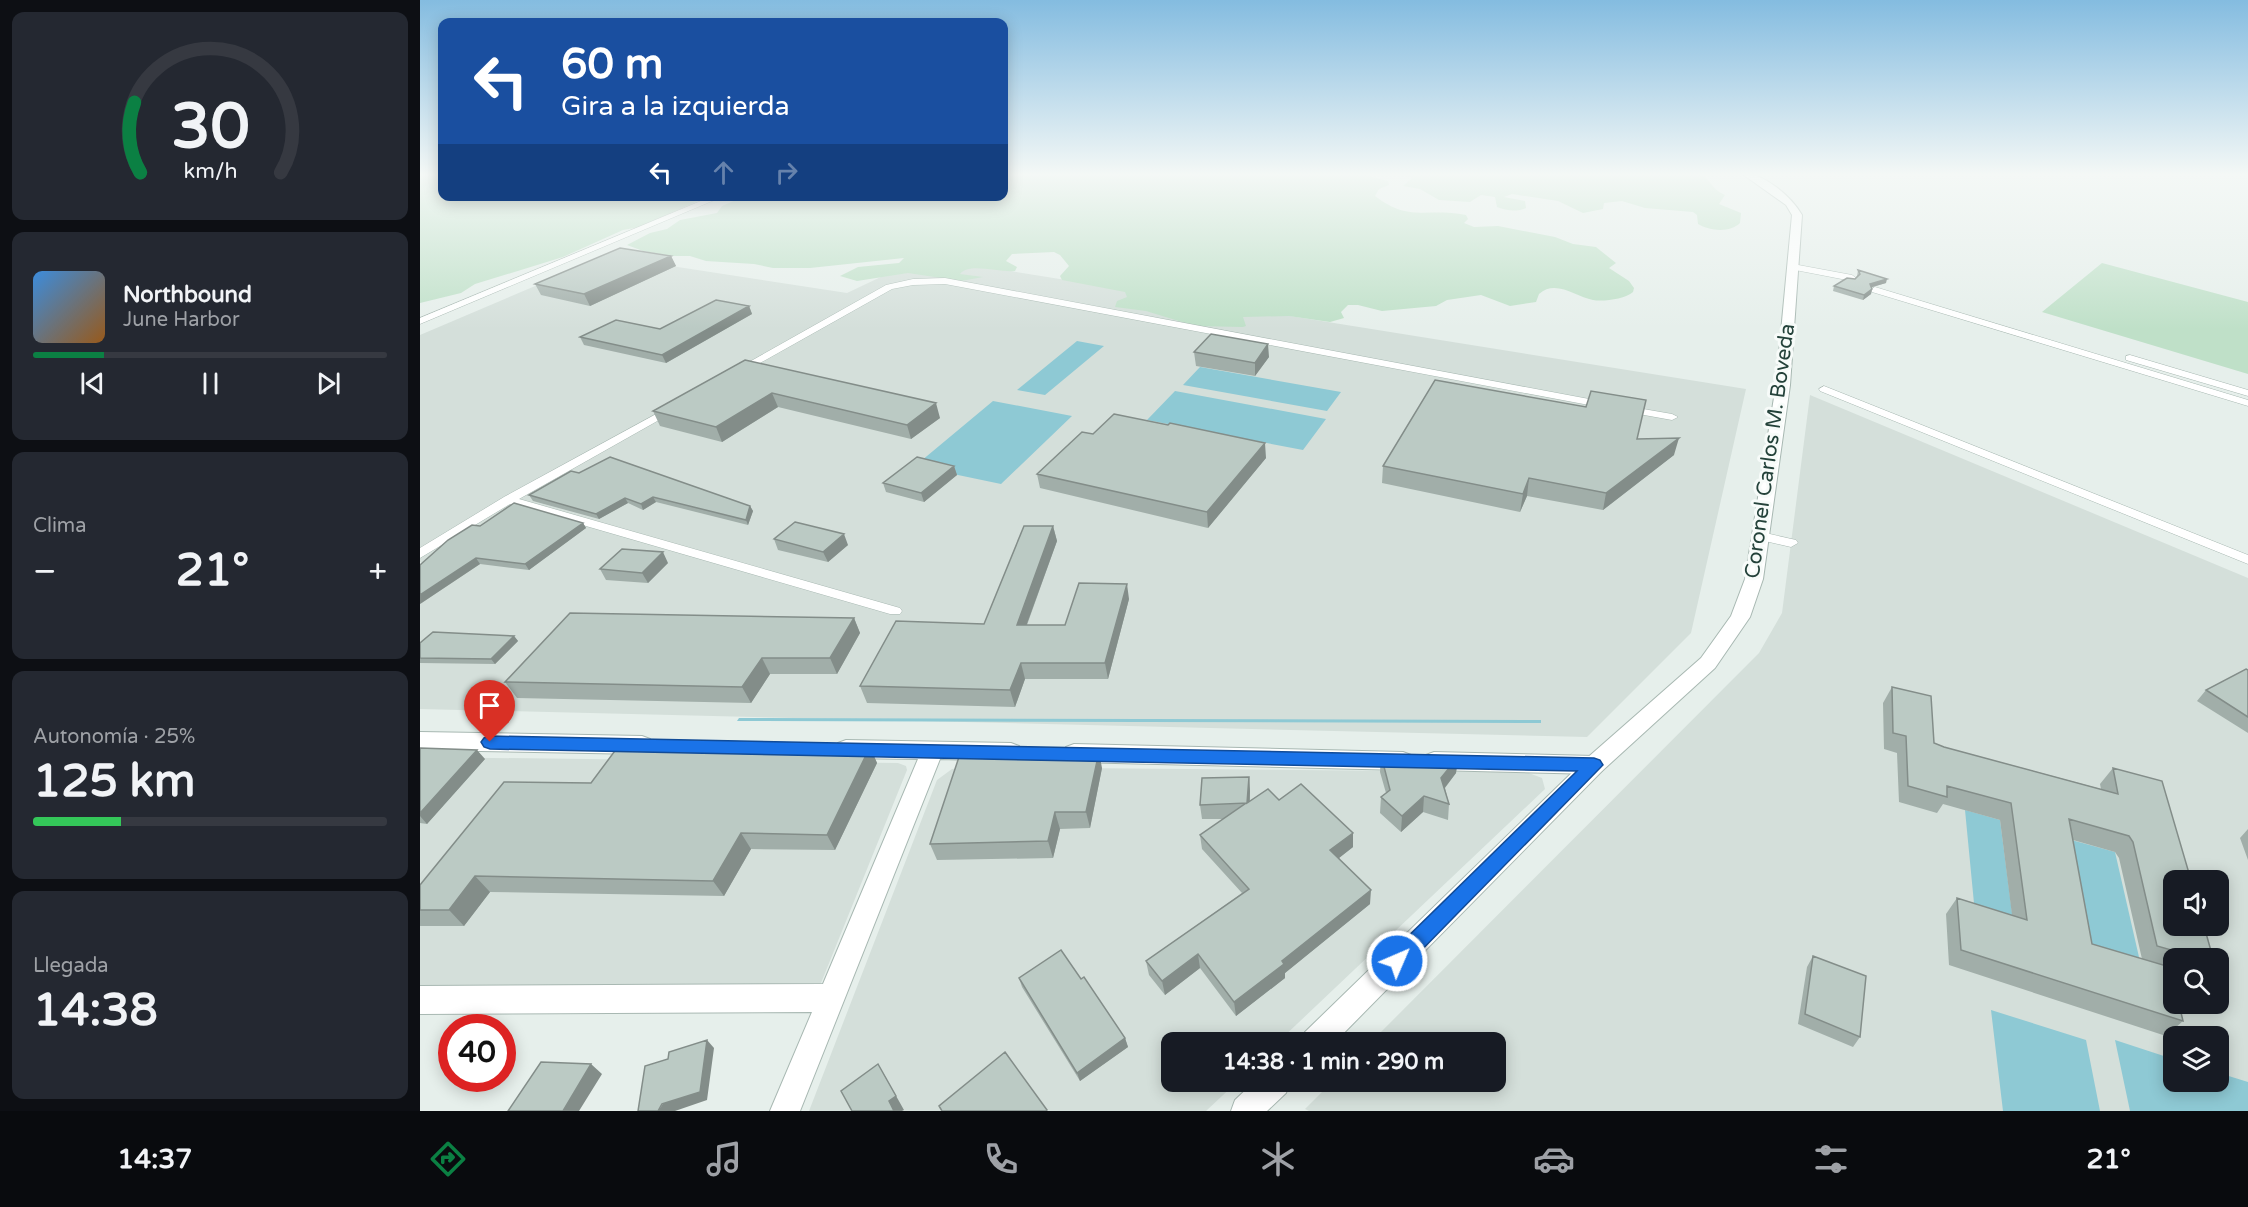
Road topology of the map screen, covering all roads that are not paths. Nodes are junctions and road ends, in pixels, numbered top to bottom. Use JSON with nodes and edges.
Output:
{"nodes":[{"id":1,"x":652,"y":225,"type":"edge"},
{"id":2,"x":1796,"y":225,"type":"edge"},
{"id":3,"x":1793,"y":270,"type":"junction"},
{"id":4,"x":1848,"y":281,"type":"edge"},
{"id":5,"x":420,"y":321,"type":"edge"},
{"id":6,"x":734,"y":373,"type":"edge"},
{"id":7,"x":1824,"y":389,"type":"dead end"},
{"id":8,"x":2248,"y":393,"type":"edge"},
{"id":9,"x":683,"y":402,"type":"edge"},
{"id":10,"x":2248,"y":403,"type":"edge"},
{"id":11,"x":1672,"y":417,"type":"dead end"},
{"id":12,"x":508,"y":500,"type":"junction"},
{"id":13,"x":1761,"y":536,"type":"junction"},
{"id":14,"x":1791,"y":543,"type":"dead end"},
{"id":15,"x":420,"y":554,"type":"edge"},
{"id":16,"x":2248,"y":560,"type":"edge"},
{"id":17,"x":895,"y":611,"type":"dead end"},
{"id":18,"x":420,"y":741,"type":"edge"},
{"id":19,"x":659,"y":745,"type":"edge"},
{"id":20,"x":826,"y":748,"type":"edge"},
{"id":21,"x":933,"y":750,"type":"junction"},
{"id":22,"x":1594,"y":765,"type":"junction"},
{"id":23,"x":832,"y":998,"type":"junction"},
{"id":24,"x":420,"y":1000,"type":"edge"},
{"id":25,"x":1325,"y":1032,"type":"edge"},
{"id":26,"x":1265,"y":1092,"type":"edge"},
{"id":27,"x":785,"y":1111,"type":"edge"},
{"id":28,"x":1246,"y":1111,"type":"edge"}],
"edges":[{"from":1,"to":5,"type":"lane"},
{"from":2,"to":3,"type":"street","name":"Coronel Carlos M. Boveda"},
{"from":3,"to":4,"type":"lane"},
{"from":3,"to":13,"type":"street","name":"Coronel Carlos M. Boveda"},
{"from":6,"to":11,"type":"lane"},
{"from":7,"to":16,"type":"lane"},
{"from":8,"to":10,"type":"lane"},
{"from":9,"to":12,"type":"lane"},
{"from":12,"to":15,"type":"lane"},
{"from":12,"to":17,"type":"lane"},
{"from":13,"to":14,"type":"lane"},
{"from":13,"to":22,"type":"street","name":"Coronel Carlos M. Boveda"},
{"from":18,"to":19,"type":"street"},
{"from":20,"to":21,"type":"street"},
{"from":21,"to":22,"type":"street"},
{"from":21,"to":23,"type":"street"},
{"from":22,"to":25,"type":"street","name":"Coronel Carlos M. Boveda"},
{"from":23,"to":24,"type":"street"},
{"from":23,"to":27,"type":"street"},
{"from":26,"to":28,"type":"street"}]}
